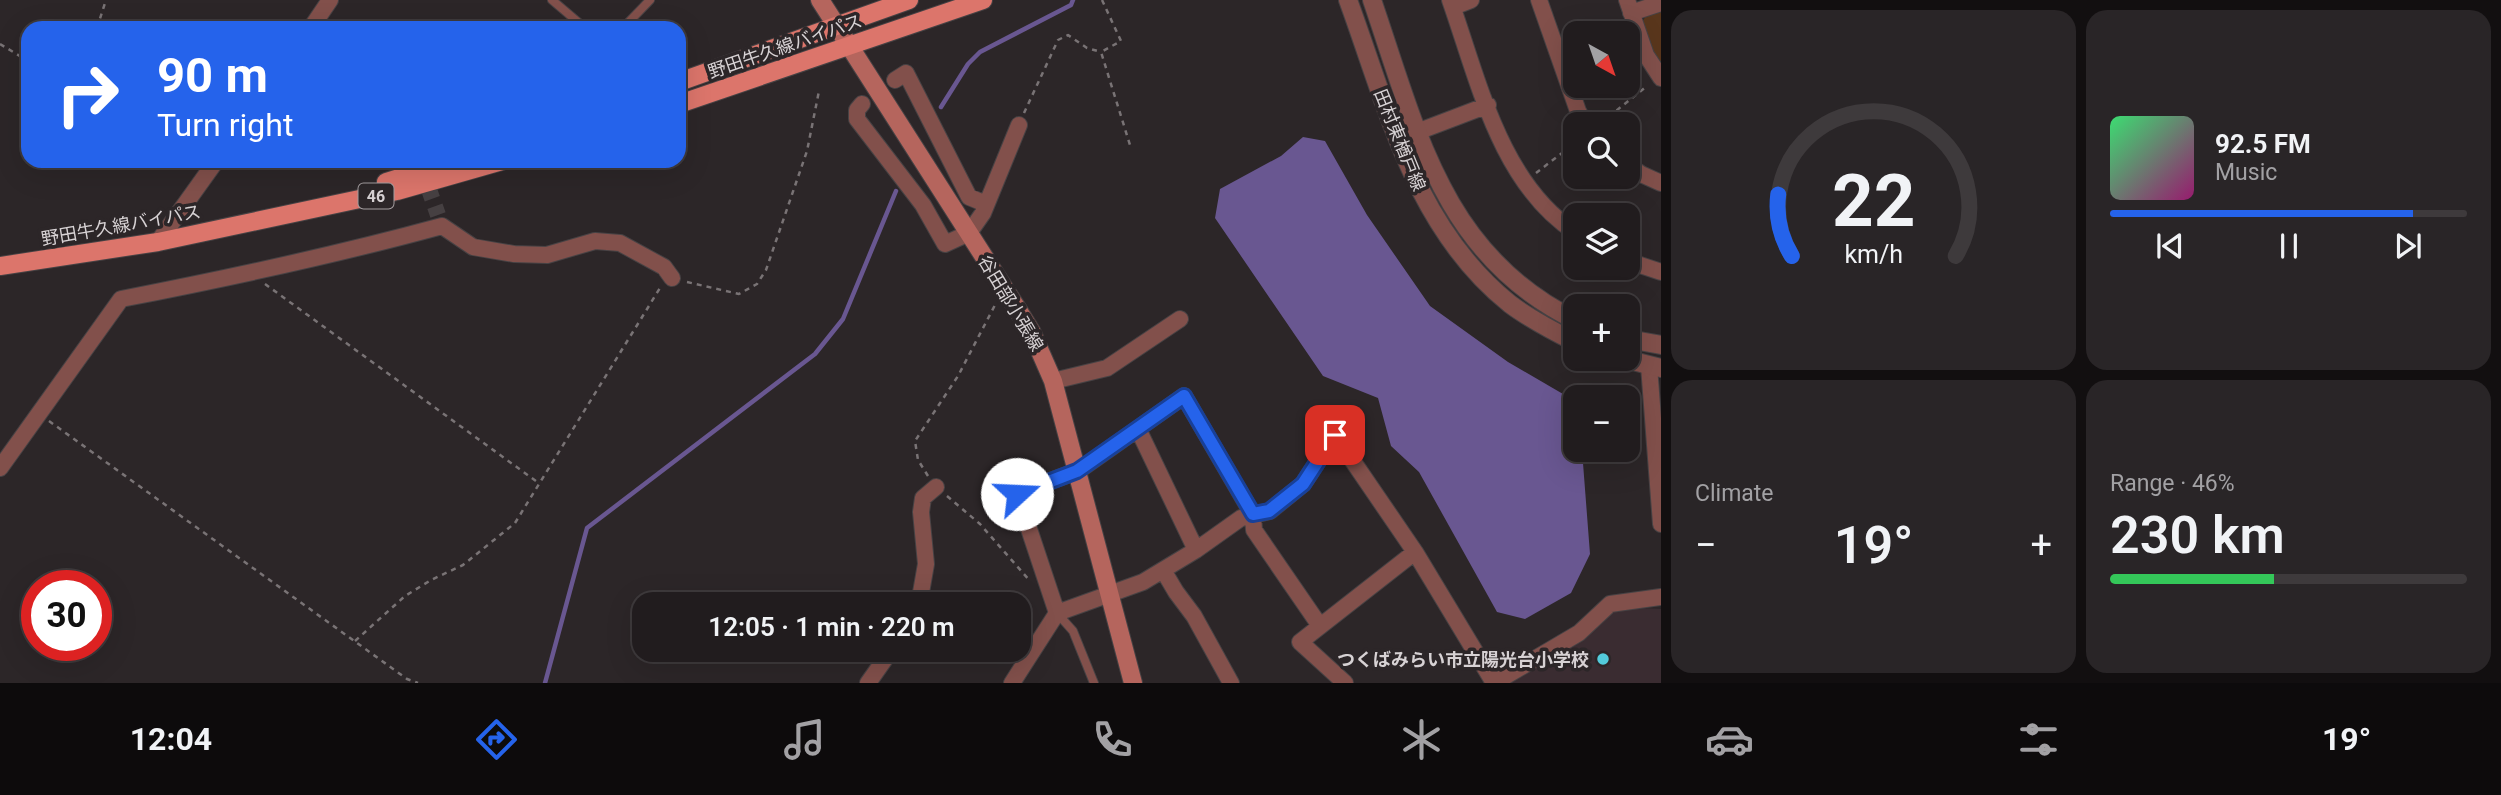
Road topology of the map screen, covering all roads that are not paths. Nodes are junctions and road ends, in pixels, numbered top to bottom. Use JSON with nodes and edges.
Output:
{"nodes":[{"id":1,"x":330,"y":0,"type":"edge"},
{"id":2,"x":552,"y":0,"type":"edge"},
{"id":3,"x":649,"y":0,"type":"edge"},
{"id":4,"x":820,"y":0,"type":"edge"},
{"id":5,"x":909,"y":0,"type":"edge"},
{"id":6,"x":983,"y":0,"type":"edge"},
{"id":7,"x":1348,"y":0,"type":"edge"},
{"id":8,"x":1372,"y":0,"type":"edge"},
{"id":9,"x":1471,"y":0,"type":"edge"},
{"id":10,"x":1539,"y":0,"type":"edge"},
{"id":11,"x":1451,"y":3,"type":"edge"},
{"id":12,"x":1661,"y":3,"type":"edge"},
{"id":13,"x":1629,"y":6,"type":"edge"},
{"id":14,"x":316,"y":21,"type":"edge"},
{"id":15,"x":577,"y":21,"type":"edge"},
{"id":16,"x":630,"y":21,"type":"edge"},
{"id":17,"x":838,"y":25,"type":"junction"},
{"id":18,"x":851,"y":47,"type":"junction"},
{"id":19,"x":1660,"y":77,"type":"edge"},
{"id":20,"x":686,"y":79,"type":"edge"},
{"id":21,"x":895,"y":80,"type":"dead end"},
{"id":22,"x":686,"y":102,"type":"edge"},
{"id":23,"x":862,"y":104,"type":"dead end"},
{"id":24,"x":1488,"y":105,"type":"junction"},
{"id":25,"x":1579,"y":112,"type":"edge"},
{"id":26,"x":1019,"y":125,"type":"road end"},
{"id":27,"x":1417,"y":132,"type":"junction"},
{"id":28,"x":211,"y":168,"type":"edge"},
{"id":29,"x":430,"y":168,"type":"edge"},
{"id":30,"x":478,"y":168,"type":"edge"},
{"id":31,"x":1640,"y":173,"type":"edge"},
{"id":32,"x":1661,"y":183,"type":"edge"},
{"id":33,"x":986,"y":204,"type":"junction"},
{"id":34,"x":1563,"y":221,"type":"edge"},
{"id":35,"x":248,"y":223,"type":"junction"},
{"id":36,"x":969,"y":233,"type":"junction"},
{"id":37,"x":158,"y":242,"type":"junction"},
{"id":38,"x":1640,"y":265,"type":"edge"},
{"id":39,"x":0,"y":266,"type":"edge"},
{"id":40,"x":1661,"y":272,"type":"edge"},
{"id":41,"x":672,"y":278,"type":"road end"},
{"id":42,"x":1563,"y":312,"type":"edge"},
{"id":43,"x":1180,"y":319,"type":"dead end"},
{"id":44,"x":1563,"y":336,"type":"edge"},
{"id":45,"x":1640,"y":341,"type":"edge"},
{"id":46,"x":1661,"y":345,"type":"edge"},
{"id":47,"x":1655,"y":367,"type":"edge"},
{"id":48,"x":1053,"y":381,"type":"junction"},
{"id":49,"x":1138,"y":429,"type":"junction"},
{"id":50,"x":0,"y":468,"type":"edge"},
{"id":51,"x":1077,"y":471,"type":"junction"},
{"id":52,"x":936,"y":487,"type":"road end"},
{"id":53,"x":1660,"y":492,"type":"edge"},
{"id":54,"x":1253,"y":514,"type":"junction"},
{"id":55,"x":1661,"y":524,"type":"edge"},
{"id":56,"x":1196,"y":550,"type":"junction"},
{"id":57,"x":1415,"y":552,"type":"junction"},
{"id":58,"x":1163,"y":570,"type":"junction"},
{"id":59,"x":921,"y":592,"type":"edge"},
{"id":60,"x":1110,"y":595,"type":"junction"},
{"id":61,"x":1661,"y":597,"type":"edge"},
{"id":62,"x":1057,"y":613,"type":"junction"},
{"id":63,"x":1320,"y":626,"type":"junction"},
{"id":64,"x":883,"y":662,"type":"edge"},
{"id":65,"x":868,"y":683,"type":"edge"},
{"id":66,"x":1012,"y":683,"type":"edge"},
{"id":67,"x":1094,"y":683,"type":"edge"},
{"id":68,"x":1133,"y":683,"type":"edge"},
{"id":69,"x":1231,"y":683,"type":"edge"},
{"id":70,"x":1345,"y":683,"type":"edge"},
{"id":71,"x":1494,"y":683,"type":"edge"}],
"edges":[{"from":1,"to":14,"type":"street"},
{"from":2,"to":15,"type":"lane"},
{"from":3,"to":16,"type":"lane"},
{"from":4,"to":17,"type":"main road","name":"谷田部小張線"},
{"from":5,"to":17,"type":"main road","name":"野田牛久線バイパス"},
{"from":6,"to":18,"type":"main road","name":"野田牛久線バイパス"},
{"from":7,"to":44,"type":"street","name":"田村東楢戸線"},
{"from":8,"to":27,"type":"street","name":"田村東楢戸線"},
{"from":9,"to":11,"type":"street"},
{"from":10,"to":25,"type":"street"},
{"from":11,"to":24,"type":"street"},
{"from":12,"to":13,"type":"street"},
{"from":13,"to":19,"type":"street"},
{"from":17,"to":18,"type":"main road","name":"谷田部小張線"},
{"from":17,"to":20,"type":"main road","name":"野田牛久線バイパス"},
{"from":18,"to":22,"type":"main road","name":"野田牛久線バイパス"},
{"from":18,"to":36,"type":"main road","name":"谷田部小張線"},
{"from":21,"to":33,"type":"street"},
{"from":23,"to":36,"type":"street"},
{"from":24,"to":27,"type":"street"},
{"from":24,"to":34,"type":"street"},
{"from":26,"to":33,"type":"street"},
{"from":27,"to":42,"type":"street","name":"田村東楢戸線"},
{"from":28,"to":37,"type":"street"},
{"from":29,"to":35,"type":"main road","name":"野田牛久線バイパス","number":"46"},
{"from":30,"to":35,"type":"main road","name":"野田牛久線バイパス","number":"46"},
{"from":31,"to":32,"type":"street"},
{"from":33,"to":36,"type":"street"},
{"from":35,"to":37,"type":"main road","name":"野田牛久線バイパス","number":"46"},
{"from":36,"to":48,"type":"main road","name":"谷田部小張線"},
{"from":37,"to":39,"type":"main road","name":"野田牛久線バイパス","number":"46"},
{"from":38,"to":40,"type":"street"},
{"from":41,"to":50,"type":"street"},
{"from":43,"to":48,"type":"street"},
{"from":45,"to":46,"type":"street"},
{"from":47,"to":53,"type":"street"},
{"from":48,"to":51,"type":"main road","name":"谷田部小張線"},
{"from":49,"to":51,"type":"street"},
{"from":49,"to":54,"type":"street"},
{"from":49,"to":56,"type":"street"},
{"from":51,"to":60,"type":"main road","name":"谷田部小張線"},
{"from":51,"to":62,"type":"street"},
{"from":52,"to":59,"type":"street"},
{"from":53,"to":55,"type":"street"},
{"from":54,"to":56,"type":"street"},
{"from":54,"to":57,"type":"street"},
{"from":54,"to":63,"type":"street"},
{"from":56,"to":58,"type":"street"},
{"from":57,"to":63,"type":"street"},
{"from":57,"to":71,"type":"street"},
{"from":58,"to":60,"type":"street"},
{"from":58,"to":69,"type":"street"},
{"from":60,"to":62,"type":"street"},
{"from":60,"to":68,"type":"main road","name":"谷田部小張線"},
{"from":61,"to":71,"type":"street"},
{"from":62,"to":66,"type":"street"},
{"from":62,"to":67,"type":"lane"},
{"from":63,"to":70,"type":"street"},
{"from":64,"to":65,"type":"street"}]}
